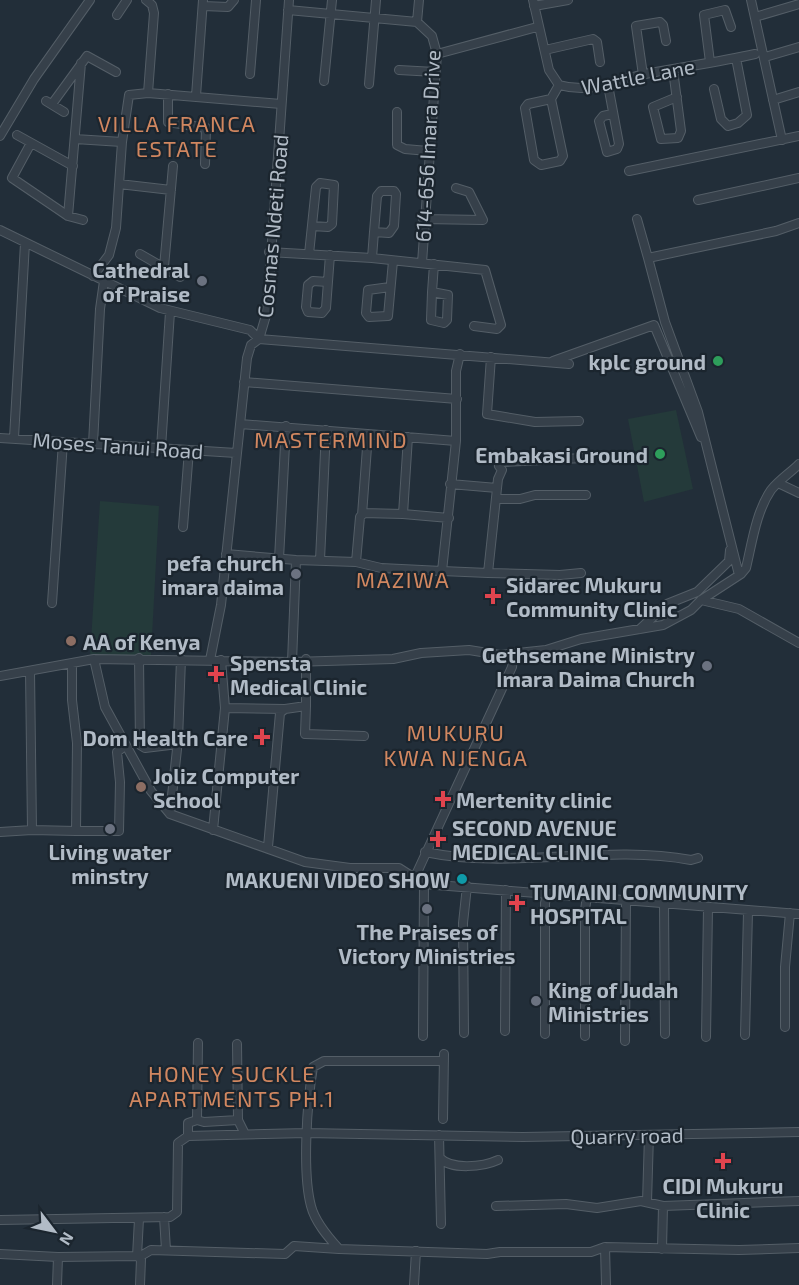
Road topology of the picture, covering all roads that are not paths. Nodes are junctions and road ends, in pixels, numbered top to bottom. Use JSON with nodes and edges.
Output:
{"nodes":[{"id":1,"x":90,"y":0,"type":"edge"},
{"id":2,"x":127,"y":0,"type":"edge"},
{"id":3,"x":146,"y":0,"type":"edge"},
{"id":4,"x":234,"y":0,"type":"edge"},
{"id":5,"x":255,"y":0,"type":"edge"},
{"id":6,"x":289,"y":0,"type":"edge"},
{"id":7,"x":332,"y":0,"type":"edge"},
{"id":8,"x":376,"y":0,"type":"edge"},
{"id":9,"x":419,"y":0,"type":"edge"},
{"id":10,"x":568,"y":0,"type":"edge"},
{"id":11,"x":751,"y":0,"type":"edge"},
{"id":12,"x":203,"y":3,"type":"edge"},
{"id":13,"x":533,"y":3,"type":"edge"},
{"id":14,"x":799,"y":4,"type":"edge"},
{"id":15,"x":288,"y":10,"type":"junction"},
{"id":16,"x":331,"y":15,"type":"junction"},
{"id":17,"x":117,"y":16,"type":"dead end"},
{"id":18,"x":375,"y":16,"type":"junction"},
{"id":19,"x":754,"y":17,"type":"junction"},
{"id":20,"x":417,"y":22,"type":"junction"},
{"id":21,"x":537,"y":27,"type":"junction"},
{"id":22,"x":731,"y":27,"type":"dead end"},
{"id":23,"x":666,"y":41,"type":"dead end"},
{"id":24,"x":799,"y":46,"type":"edge"},
{"id":25,"x":545,"y":50,"type":"junction"},
{"id":26,"x":437,"y":54,"type":"junction"},
{"id":27,"x":755,"y":54,"type":"dead end"},
{"id":28,"x":765,"y":57,"type":"junction"},
{"id":29,"x":736,"y":58,"type":"junction"},
{"id":30,"x":600,"y":62,"type":"dead end"},
{"id":31,"x":81,"y":63,"type":"junction"},
{"id":32,"x":710,"y":63,"type":"junction"},
{"id":33,"x":399,"y":70,"type":"dead end"},
{"id":34,"x":673,"y":70,"type":"junction"},
{"id":35,"x":116,"y":72,"type":"dead end"},
{"id":36,"x":435,"y":72,"type":"junction"},
{"id":37,"x":250,"y":74,"type":"dead end"},
{"id":38,"x":643,"y":75,"type":"junction"},
{"id":39,"x":324,"y":81,"type":"dead end"},
{"id":40,"x":369,"y":84,"type":"dead end"},
{"id":41,"x":559,"y":85,"type":"junction"},
{"id":42,"x":608,"y":86,"type":"junction"},
{"id":43,"x":714,"y":88,"type":"dead end"},
{"id":44,"x":799,"y":92,"type":"edge"},
{"id":45,"x":148,"y":93,"type":"junction"},
{"id":46,"x":168,"y":94,"type":"junction"},
{"id":47,"x":196,"y":96,"type":"junction"},
{"id":48,"x":677,"y":97,"type":"junction"},
{"id":49,"x":551,"y":99,"type":"junction"},
{"id":50,"x":773,"y":100,"type":"junction"},
{"id":51,"x":281,"y":104,"type":"junction"},
{"id":52,"x":64,"y":112,"type":"dead end"},
{"id":53,"x":397,"y":112,"type":"dead end"},
{"id":54,"x":612,"y":114,"type":"junction"},
{"id":55,"x":17,"y":135,"type":"dead end"},
{"id":56,"x":0,"y":136,"type":"edge"},
{"id":57,"x":799,"y":136,"type":"edge"},
{"id":58,"x":75,"y":139,"type":"junction"},
{"id":59,"x":782,"y":140,"type":"junction"},
{"id":60,"x":122,"y":142,"type":"junction"},
{"id":61,"x":31,"y":143,"type":"junction"},
{"id":62,"x":428,"y":151,"type":"junction"},
{"id":63,"x":205,"y":164,"type":"dead end"},
{"id":64,"x":73,"y":166,"type":"junction"},
{"id":65,"x":173,"y":166,"type":"dead end"},
{"id":66,"x":628,"y":171,"type":"dead end"},
{"id":67,"x":799,"y":178,"type":"edge"},
{"id":68,"x":119,"y":184,"type":"junction"},
{"id":69,"x":459,"y":189,"type":"dead end"},
{"id":70,"x":171,"y":190,"type":"junction"},
{"id":71,"x":698,"y":200,"type":"dead end"},
{"id":72,"x":68,"y":216,"type":"junction"},
{"id":73,"x":423,"y":219,"type":"junction"},
{"id":74,"x":637,"y":219,"type":"dead end"},
{"id":75,"x":84,"y":220,"type":"dead end"},
{"id":76,"x":799,"y":223,"type":"edge"},
{"id":77,"x":312,"y":226,"type":"junction"},
{"id":78,"x":0,"y":230,"type":"edge"},
{"id":79,"x":374,"y":232,"type":"junction"},
{"id":80,"x":25,"y":243,"type":"junction"},
{"id":81,"x":269,"y":252,"type":"junction"},
{"id":82,"x":140,"y":254,"type":"dead end"},
{"id":83,"x":309,"y":254,"type":"junction"},
{"id":84,"x":330,"y":255,"type":"junction"},
{"id":85,"x":372,"y":258,"type":"junction"},
{"id":86,"x":648,"y":258,"type":"junction"},
{"id":87,"x":393,"y":261,"type":"junction"},
{"id":88,"x":422,"y":263,"type":"junction"},
{"id":89,"x":434,"y":264,"type":"junction"},
{"id":90,"x":164,"y":267,"type":"junction"},
{"id":91,"x":93,"y":276,"type":"junction"},
{"id":92,"x":180,"y":277,"type":"dead end"},
{"id":93,"x":104,"y":281,"type":"junction"},
{"id":94,"x":328,"y":282,"type":"junction"},
{"id":95,"x":390,"y":287,"type":"junction"},
{"id":96,"x":432,"y":292,"type":"dead end"},
{"id":97,"x":170,"y":312,"type":"junction"},
{"id":98,"x":474,"y":326,"type":"dead end"},
{"id":99,"x":259,"y":339,"type":"junction"},
{"id":100,"x":460,"y":354,"type":"junction"},
{"id":101,"x":491,"y":357,"type":"junction"},
{"id":102,"x":551,"y":362,"type":"junction"},
{"id":103,"x":569,"y":363,"type":"dead end"},
{"id":104,"x":243,"y":382,"type":"junction"},
{"id":105,"x":458,"y":399,"type":"junction"},
{"id":106,"x":579,"y":421,"type":"dead end"},
{"id":107,"x":240,"y":424,"type":"junction"},
{"id":108,"x":286,"y":426,"type":"junction"},
{"id":109,"x":326,"y":429,"type":"junction"},
{"id":110,"x":368,"y":434,"type":"junction"},
{"id":111,"x":408,"y":437,"type":"junction"},
{"id":112,"x":0,"y":438,"type":"edge"},
{"id":113,"x":14,"y":438,"type":"junction"},
{"id":114,"x":456,"y":441,"type":"junction"},
{"id":115,"x":63,"y":442,"type":"junction"},
{"id":116,"x":93,"y":444,"type":"junction"},
{"id":117,"x":161,"y":448,"type":"junction"},
{"id":118,"x":189,"y":450,"type":"junction"},
{"id":119,"x":236,"y":453,"type":"junction"},
{"id":120,"x":583,"y":458,"type":"dead end"},
{"id":121,"x":799,"y":464,"type":"edge"},
{"id":122,"x":778,"y":483,"type":"junction"},
{"id":123,"x":450,"y":484,"type":"junction"},
{"id":124,"x":498,"y":488,"type":"junction"},
{"id":125,"x":799,"y":493,"type":"edge"},
{"id":126,"x":586,"y":495,"type":"dead end"},
{"id":127,"x":497,"y":499,"type":"junction"},
{"id":128,"x":403,"y":514,"type":"junction"},
{"id":129,"x":362,"y":515,"type":"junction"},
{"id":130,"x":449,"y":518,"type":"junction"},
{"id":131,"x":183,"y":527,"type":"dead end"},
{"id":132,"x":226,"y":554,"type":"junction"},
{"id":133,"x":279,"y":559,"type":"junction"},
{"id":134,"x":296,"y":560,"type":"junction"},
{"id":135,"x":320,"y":560,"type":"junction"},
{"id":136,"x":356,"y":562,"type":"junction"},
{"id":137,"x":442,"y":571,"type":"junction"},
{"id":138,"x":488,"y":573,"type":"junction"},
{"id":139,"x":581,"y":573,"type":"dead end"},
{"id":140,"x":739,"y":575,"type":"junction"},
{"id":141,"x":701,"y":600,"type":"junction"},
{"id":142,"x":52,"y":603,"type":"dead end"},
{"id":143,"x":638,"y":630,"type":"junction"},
{"id":144,"x":799,"y":644,"type":"edge"},
{"id":145,"x":514,"y":653,"type":"junction"},
{"id":146,"x":139,"y":658,"type":"junction"},
{"id":147,"x":94,"y":659,"type":"junction"},
{"id":148,"x":181,"y":659,"type":"junction"},
{"id":149,"x":306,"y":659,"type":"junction"},
{"id":150,"x":210,"y":660,"type":"junction"},
{"id":151,"x":221,"y":660,"type":"junction"},
{"id":152,"x":292,"y":662,"type":"junction"},
{"id":153,"x":72,"y":663,"type":"junction"},
{"id":154,"x":30,"y":671,"type":"junction"},
{"id":155,"x":0,"y":676,"type":"edge"},
{"id":156,"x":306,"y":706,"type":"junction"},
{"id":157,"x":225,"y":708,"type":"junction"},
{"id":158,"x":285,"y":709,"type":"junction"},
{"id":159,"x":364,"y":736,"type":"dead end"},
{"id":160,"x":178,"y":744,"type":"junction"},
{"id":161,"x":126,"y":745,"type":"junction"},
{"id":162,"x":170,"y":814,"type":"junction"},
{"id":163,"x":32,"y":830,"type":"junction"},
{"id":164,"x":213,"y":830,"type":"junction"},
{"id":165,"x":76,"y":831,"type":"junction"},
{"id":166,"x":0,"y":832,"type":"edge"},
{"id":167,"x":268,"y":847,"type":"junction"},
{"id":168,"x":425,"y":852,"type":"junction"},
{"id":169,"x":698,"y":858,"type":"dead end"},
{"id":170,"x":414,"y":879,"type":"junction"},
{"id":171,"x":424,"y":884,"type":"junction"},
{"id":172,"x":467,"y":886,"type":"junction"},
{"id":173,"x":506,"y":890,"type":"junction"},
{"id":174,"x":547,"y":894,"type":"junction"},
{"id":175,"x":587,"y":896,"type":"junction"},
{"id":176,"x":626,"y":901,"type":"junction"},
{"id":177,"x":664,"y":903,"type":"junction"},
{"id":178,"x":708,"y":908,"type":"junction"},
{"id":179,"x":748,"y":912,"type":"junction"},
{"id":180,"x":795,"y":914,"type":"edge"},
{"id":181,"x":785,"y":1026,"type":"dead end"},
{"id":182,"x":505,"y":1031,"type":"dead end"},
{"id":183,"x":464,"y":1034,"type":"dead end"},
{"id":184,"x":544,"y":1034,"type":"dead end"},
{"id":185,"x":665,"y":1034,"type":"dead end"},
{"id":186,"x":745,"y":1035,"type":"dead end"},
{"id":187,"x":423,"y":1036,"type":"dead end"},
{"id":188,"x":585,"y":1036,"type":"dead end"},
{"id":189,"x":706,"y":1037,"type":"dead end"},
{"id":190,"x":625,"y":1041,"type":"dead end"},
{"id":191,"x":198,"y":1043,"type":"dead end"},
{"id":192,"x":237,"y":1044,"type":"dead end"},
{"id":193,"x":443,"y":1119,"type":"dead end"},
{"id":194,"x":197,"y":1120,"type":"junction"},
{"id":195,"x":238,"y":1120,"type":"junction"},
{"id":196,"x":799,"y":1132,"type":"edge"},
{"id":197,"x":306,"y":1133,"type":"junction"},
{"id":198,"x":245,"y":1134,"type":"junction"},
{"id":199,"x":439,"y":1135,"type":"junction"},
{"id":200,"x":650,"y":1135,"type":"junction"},
{"id":201,"x":188,"y":1136,"type":"junction"},
{"id":202,"x":440,"y":1158,"type":"junction"},
{"id":203,"x":498,"y":1160,"type":"dead end"},
{"id":204,"x":799,"y":1201,"type":"edge"},
{"id":205,"x":647,"y":1202,"type":"junction"},
{"id":206,"x":496,"y":1206,"type":"dead end"},
{"id":207,"x":663,"y":1206,"type":"junction"},
{"id":208,"x":164,"y":1217,"type":"junction"},
{"id":209,"x":140,"y":1219,"type":"junction"},
{"id":210,"x":0,"y":1220,"type":"edge"},
{"id":211,"x":441,"y":1224,"type":"dead end"},
{"id":212,"x":605,"y":1247,"type":"junction"},
{"id":213,"x":799,"y":1248,"type":"edge"},
{"id":214,"x":339,"y":1249,"type":"junction"},
{"id":215,"x":662,"y":1249,"type":"junction"},
{"id":216,"x":166,"y":1250,"type":"junction"},
{"id":217,"x":416,"y":1251,"type":"junction"},
{"id":218,"x":0,"y":1254,"type":"edge"},
{"id":219,"x":138,"y":1256,"type":"junction"},
{"id":220,"x":58,"y":1257,"type":"junction"},
{"id":221,"x":57,"y":1285,"type":"edge"},
{"id":222,"x":140,"y":1285,"type":"edge"},
{"id":223,"x":414,"y":1285,"type":"edge"},
{"id":224,"x":606,"y":1285,"type":"edge"}],
"edges":[{"from":1,"to":56,"type":"street"},
{"from":2,"to":17,"type":"street"},
{"from":3,"to":45,"type":"street"},
{"from":4,"to":12,"type":"street"},
{"from":5,"to":37,"type":"street"},
{"from":6,"to":15,"type":"street","name":"Cosmas Ndeti Road"},
{"from":7,"to":16,"type":"street"},
{"from":8,"to":18,"type":"street"},
{"from":9,"to":20,"type":"street"},
{"from":10,"to":13,"type":"street"},
{"from":11,"to":19,"type":"street"},
{"from":12,"to":47,"type":"street"},
{"from":13,"to":21,"type":"street","name":"Wattle Lane"},
{"from":14,"to":19,"type":"street"},
{"from":15,"to":16,"type":"street","name":"614-656 Imara Drive"},
{"from":15,"to":51,"type":"street","name":"Cosmas Ndeti Road"},
{"from":16,"to":18,"type":"street","name":"614-656 Imara Drive"},
{"from":16,"to":39,"type":"street"},
{"from":18,"to":20,"type":"street","name":"614-656 Imara Drive"},
{"from":18,"to":40,"type":"street"},
{"from":19,"to":28,"type":"street"},
{"from":20,"to":26,"type":"street","name":"614-656 Imara Drive"},
{"from":21,"to":25,"type":"street","name":"Wattle Lane"},
{"from":21,"to":26,"type":"street"},
{"from":22,"to":32,"type":"street"},
{"from":23,"to":38,"type":"street"},
{"from":24,"to":28,"type":"street"},
{"from":25,"to":30,"type":"street"},
{"from":25,"to":41,"type":"street","name":"Wattle Lane"},
{"from":26,"to":36,"type":"street","name":"614-656 Imara Drive"},
{"from":27,"to":29,"type":"street","name":"Wattle Lane"},
{"from":28,"to":50,"type":"street"},
{"from":29,"to":32,"type":"street","name":"Wattle Lane"},
{"from":29,"to":43,"type":"street"},
{"from":31,"to":35,"type":"street"},
{"from":31,"to":52,"type":"street"},
{"from":31,"to":58,"type":"street"},
{"from":32,"to":34,"type":"street","name":"Wattle Lane"},
{"from":33,"to":36,"type":"street"},
{"from":34,"to":38,"type":"street","name":"Wattle Lane"},
{"from":34,"to":48,"type":"street"},
{"from":36,"to":62,"type":"street","name":"614-656 Imara Drive"},
{"from":38,"to":42,"type":"street","name":"Wattle Lane"},
{"from":41,"to":42,"type":"street","name":"Wattle Lane"},
{"from":41,"to":49,"type":"street"},
{"from":42,"to":54,"type":"street"},
{"from":44,"to":50,"type":"street"},
{"from":45,"to":46,"type":"street"},
{"from":45,"to":60,"type":"street"},
{"from":46,"to":47,"type":"street"},
{"from":46,"to":63,"type":"street"},
{"from":47,"to":51,"type":"street"},
{"from":48,"to":48,"type":"street"},
{"from":49,"to":49,"type":"street"},
{"from":50,"to":59,"type":"street"},
{"from":51,"to":81,"type":"street","name":"Cosmas Ndeti Road"},
{"from":53,"to":62,"type":"street"},
{"from":54,"to":54,"type":"street"},
{"from":55,"to":61,"type":"street"},
{"from":57,"to":59,"type":"street"},
{"from":58,"to":60,"type":"street"},
{"from":58,"to":64,"type":"street"},
{"from":59,"to":66,"type":"street"},
{"from":60,"to":68,"type":"street"},
{"from":61,"to":64,"type":"street"},
{"from":61,"to":72,"type":"street"},
{"from":62,"to":73,"type":"street","name":"614-656 Imara Drive"},
{"from":64,"to":72,"type":"street"},
{"from":65,"to":70,"type":"street"},
{"from":67,"to":71,"type":"street"},
{"from":68,"to":70,"type":"street"},
{"from":68,"to":91,"type":"street"},
{"from":69,"to":73,"type":"street"},
{"from":70,"to":90,"type":"street"},
{"from":72,"to":75,"type":"street"},
{"from":73,"to":88,"type":"street","name":"614-656 Imara Drive"},
{"from":74,"to":86,"type":"street"},
{"from":76,"to":86,"type":"street"},
{"from":77,"to":77,"type":"street"},
{"from":77,"to":83,"type":"street"},
{"from":78,"to":80,"type":"street"},
{"from":79,"to":79,"type":"street"},
{"from":79,"to":85,"type":"street"},
{"from":80,"to":91,"type":"street"},
{"from":80,"to":113,"type":"street"},
{"from":81,"to":83,"type":"street"},
{"from":81,"to":99,"type":"street","name":"Cosmas Ndeti Road"},
{"from":82,"to":90,"type":"street"},
{"from":83,"to":84,"type":"street"},
{"from":84,"to":85,"type":"street"},
{"from":84,"to":94,"type":"street"},
{"from":85,"to":87,"type":"street"},
{"from":86,"to":140,"type":"street"},
{"from":87,"to":88,"type":"street"},
{"from":87,"to":95,"type":"street"},
{"from":88,"to":89,"type":"street"},
{"from":89,"to":96,"type":"street"},
{"from":89,"to":98,"type":"street"},
{"from":90,"to":92,"type":"street"},
{"from":91,"to":93,"type":"street"},
{"from":93,"to":97,"type":"street"},
{"from":93,"to":116,"type":"street"},
{"from":94,"to":94,"type":"street"},
{"from":95,"to":95,"type":"street"},
{"from":97,"to":99,"type":"street"},
{"from":97,"to":117,"type":"street"},
{"from":99,"to":100,"type":"street"},
{"from":99,"to":104,"type":"street","name":"Cosmas Ndeti Road"},
{"from":100,"to":101,"type":"street"},
{"from":100,"to":105,"type":"street"},
{"from":101,"to":102,"type":"street"},
{"from":101,"to":106,"type":"street"},
{"from":102,"to":103,"type":"street"},
{"from":102,"to":143,"type":"street"},
{"from":104,"to":105,"type":"street"},
{"from":104,"to":107,"type":"street","name":"Cosmas Ndeti Road"},
{"from":105,"to":114,"type":"street"},
{"from":107,"to":108,"type":"street"},
{"from":107,"to":119,"type":"street","name":"Cosmas Ndeti Road"},
{"from":108,"to":109,"type":"street"},
{"from":108,"to":133,"type":"street"},
{"from":109,"to":110,"type":"street"},
{"from":109,"to":135,"type":"street"},
{"from":110,"to":111,"type":"street"},
{"from":110,"to":129,"type":"street"},
{"from":111,"to":114,"type":"street"},
{"from":111,"to":128,"type":"street"},
{"from":112,"to":113,"type":"street","name":"Moses Tanui Road"},
{"from":113,"to":115,"type":"street","name":"Moses Tanui Road"},
{"from":114,"to":123,"type":"street"},
{"from":115,"to":116,"type":"street","name":"Moses Tanui Road"},
{"from":115,"to":142,"type":"street"},
{"from":116,"to":117,"type":"street","name":"Moses Tanui Road"},
{"from":117,"to":118,"type":"street","name":"Moses Tanui Road"},
{"from":118,"to":119,"type":"street","name":"Moses Tanui Road"},
{"from":118,"to":131,"type":"street"},
{"from":119,"to":132,"type":"street","name":"Cosmas Ndeti Road"},
{"from":120,"to":124,"type":"street"},
{"from":121,"to":122,"type":"street"},
{"from":122,"to":125,"type":"street"},
{"from":122,"to":140,"type":"street"},
{"from":123,"to":124,"type":"street"},
{"from":123,"to":130,"type":"street"},
{"from":124,"to":127,"type":"street"},
{"from":126,"to":127,"type":"street"},
{"from":127,"to":138,"type":"street"},
{"from":128,"to":129,"type":"street"},
{"from":128,"to":130,"type":"street"},
{"from":129,"to":136,"type":"street"},
{"from":130,"to":137,"type":"street"},
{"from":132,"to":133,"type":"street"},
{"from":132,"to":150,"type":"street","name":"Cosmas Ndeti Road"},
{"from":133,"to":134,"type":"street"},
{"from":134,"to":135,"type":"street"},
{"from":134,"to":152,"type":"street"},
{"from":135,"to":136,"type":"street"},
{"from":136,"to":137,"type":"street"},
{"from":137,"to":138,"type":"street"},
{"from":138,"to":139,"type":"street"},
{"from":140,"to":141,"type":"street"},
{"from":141,"to":143,"type":"street"},
{"from":141,"to":144,"type":"street"},
{"from":143,"to":145,"type":"street"},
{"from":145,"to":149,"type":"street"},
{"from":145,"to":168,"type":"street"},
{"from":146,"to":147,"type":"street"},
{"from":146,"to":148,"type":"street"},
{"from":146,"to":160,"type":"street"},
{"from":147,"to":153,"type":"street"},
{"from":147,"to":161,"type":"street"},
{"from":148,"to":150,"type":"street"},
{"from":148,"to":160,"type":"street"},
{"from":149,"to":152,"type":"street"},
{"from":149,"to":156,"type":"street"},
{"from":150,"to":151,"type":"street"},
{"from":151,"to":152,"type":"street"},
{"from":151,"to":157,"type":"street"},
{"from":153,"to":154,"type":"street"},
{"from":153,"to":165,"type":"street"},
{"from":154,"to":155,"type":"street"},
{"from":154,"to":163,"type":"street"},
{"from":156,"to":158,"type":"street"},
{"from":156,"to":159,"type":"street"},
{"from":157,"to":158,"type":"street"},
{"from":157,"to":164,"type":"street"},
{"from":158,"to":167,"type":"street"},
{"from":160,"to":162,"type":"street"},
{"from":161,"to":162,"type":"street"},
{"from":161,"to":165,"type":"street"},
{"from":162,"to":164,"type":"street"},
{"from":163,"to":165,"type":"street"},
{"from":163,"to":166,"type":"street"},
{"from":164,"to":167,"type":"street"},
{"from":167,"to":170,"type":"street"},
{"from":168,"to":169,"type":"street"},
{"from":168,"to":170,"type":"street"},
{"from":170,"to":171,"type":"street"},
{"from":171,"to":172,"type":"street"},
{"from":171,"to":187,"type":"street"},
{"from":172,"to":173,"type":"street"},
{"from":172,"to":183,"type":"street"},
{"from":173,"to":174,"type":"street"},
{"from":173,"to":182,"type":"street"},
{"from":174,"to":175,"type":"street"},
{"from":174,"to":184,"type":"street"},
{"from":175,"to":176,"type":"street"},
{"from":175,"to":188,"type":"street"},
{"from":176,"to":177,"type":"street"},
{"from":176,"to":190,"type":"street"},
{"from":177,"to":178,"type":"street"},
{"from":177,"to":185,"type":"street"},
{"from":178,"to":179,"type":"street"},
{"from":178,"to":189,"type":"street"},
{"from":179,"to":180,"type":"street"},
{"from":179,"to":186,"type":"street"},
{"from":180,"to":181,"type":"street"},
{"from":191,"to":194,"type":"street"},
{"from":192,"to":195,"type":"street"},
{"from":193,"to":197,"type":"street"},
{"from":194,"to":195,"type":"street"},
{"from":194,"to":201,"type":"street"},
{"from":195,"to":198,"type":"street"},
{"from":196,"to":200,"type":"street","name":"Quarry road"},
{"from":197,"to":198,"type":"street","name":"Quarry road"},
{"from":197,"to":199,"type":"street","name":"Quarry road"},
{"from":197,"to":214,"type":"street"},
{"from":198,"to":201,"type":"street","name":"Quarry road"},
{"from":199,"to":200,"type":"street","name":"Quarry road"},
{"from":199,"to":202,"type":"street"},
{"from":200,"to":205,"type":"street"},
{"from":201,"to":208,"type":"street"},
{"from":202,"to":203,"type":"street"},
{"from":202,"to":211,"type":"street"},
{"from":204,"to":207,"type":"street"},
{"from":205,"to":206,"type":"street"},
{"from":205,"to":207,"type":"street"},
{"from":207,"to":215,"type":"street"},
{"from":208,"to":209,"type":"street"},
{"from":208,"to":216,"type":"street"},
{"from":209,"to":210,"type":"street"},
{"from":209,"to":219,"type":"street"},
{"from":212,"to":215,"type":"street"},
{"from":212,"to":217,"type":"street"},
{"from":212,"to":224,"type":"street"},
{"from":213,"to":215,"type":"street"},
{"from":214,"to":216,"type":"street"},
{"from":214,"to":217,"type":"street"},
{"from":216,"to":219,"type":"street"},
{"from":217,"to":223,"type":"street"},
{"from":218,"to":220,"type":"street"},
{"from":219,"to":220,"type":"street"},
{"from":219,"to":222,"type":"street"},
{"from":220,"to":221,"type":"street"}]}
